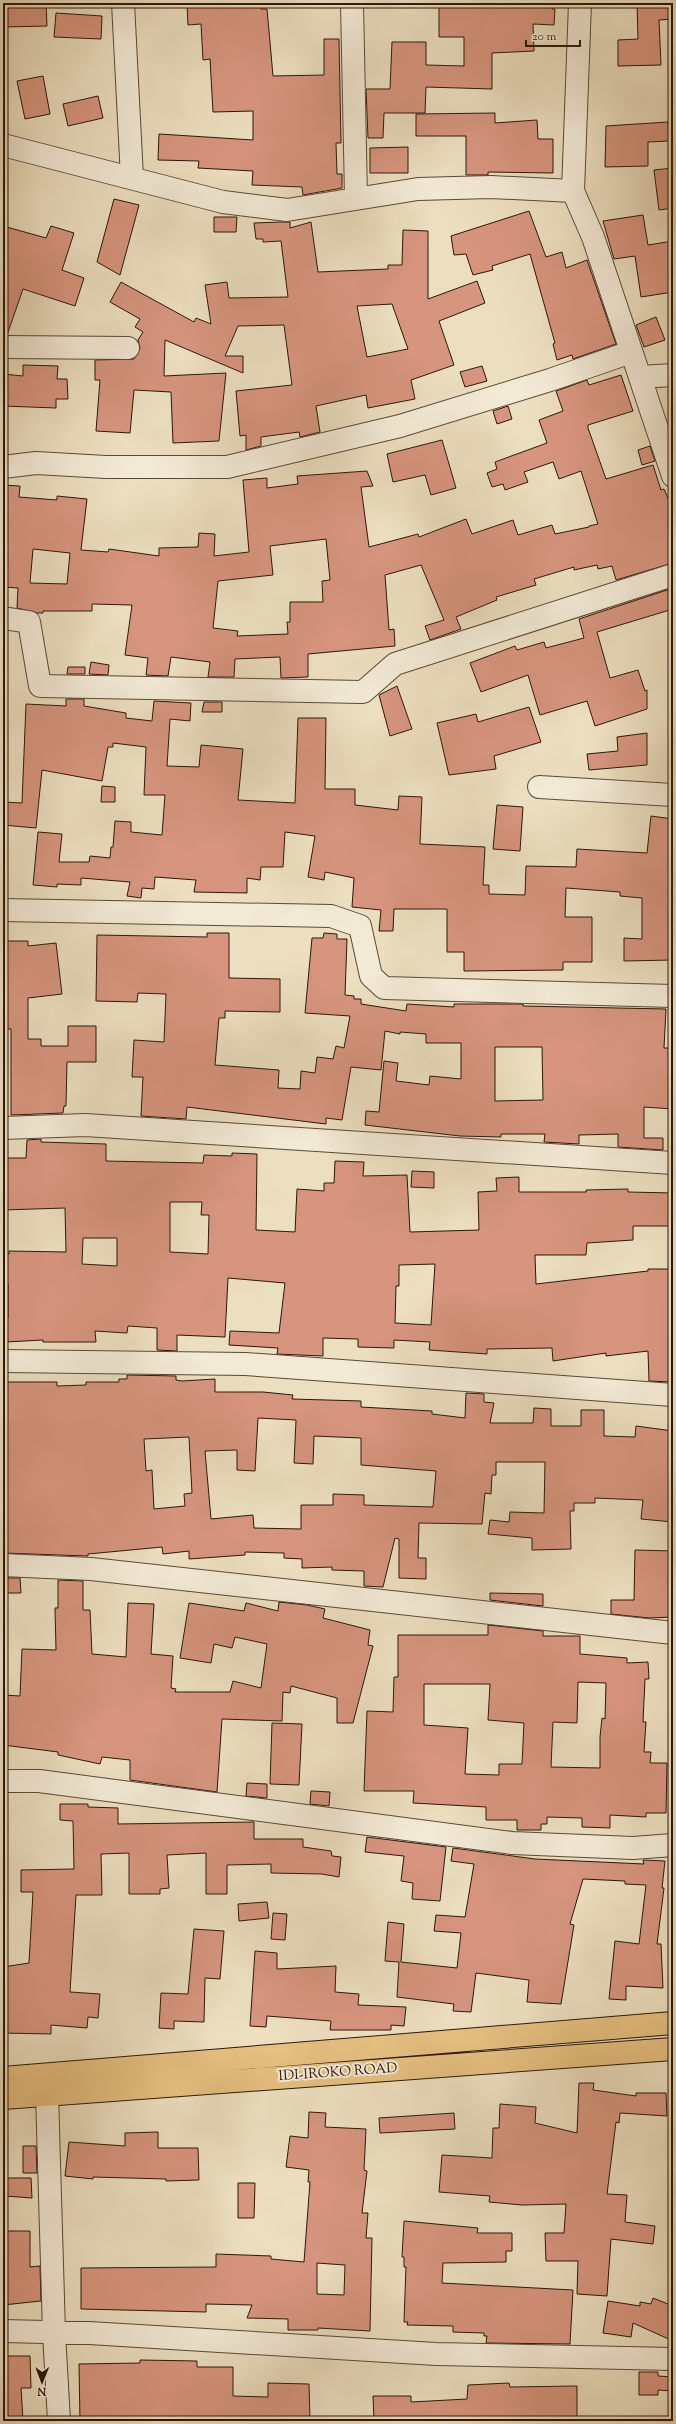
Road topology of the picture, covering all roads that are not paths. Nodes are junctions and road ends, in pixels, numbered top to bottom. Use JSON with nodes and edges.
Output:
{"nodes":[{"id":1,"x":123,"y":3,"type":"edge"},
{"id":2,"x":352,"y":3,"type":"edge"},
{"id":3,"x":580,"y":3,"type":"edge"},
{"id":4,"x":3,"y":145,"type":"edge"},
{"id":5,"x":132,"y":178,"type":"junction"},
{"id":6,"x":573,"y":191,"type":"junction"},
{"id":7,"x":356,"y":197,"type":"junction"},
{"id":8,"x":3,"y":348,"type":"edge"},
{"id":9,"x":128,"y":348,"type":"dead end"},
{"id":10,"x":631,"y":352,"type":"junction"},
{"id":11,"x":673,"y":375,"type":"edge"},
{"id":12,"x":640,"y":377,"type":"junction"},
{"id":13,"x":3,"y":467,"type":"edge"},
{"id":14,"x":673,"y":476,"type":"edge"},
{"id":15,"x":673,"y":575,"type":"edge"},
{"id":16,"x":3,"y":618,"type":"edge"},
{"id":17,"x":539,"y":787,"type":"dead end"},
{"id":18,"x":673,"y":795,"type":"edge"},
{"id":19,"x":3,"y":910,"type":"edge"},
{"id":20,"x":673,"y":996,"type":"edge"},
{"id":21,"x":3,"y":1128,"type":"edge"},
{"id":22,"x":673,"y":1163,"type":"edge"},
{"id":23,"x":3,"y":1361,"type":"edge"},
{"id":24,"x":673,"y":1395,"type":"edge"},
{"id":25,"x":3,"y":1565,"type":"edge"},
{"id":26,"x":673,"y":1633,"type":"edge"},
{"id":27,"x":3,"y":1781,"type":"edge"},
{"id":28,"x":673,"y":1845,"type":"edge"},
{"id":29,"x":673,"y":2023,"type":"edge"},
{"id":30,"x":673,"y":2049,"type":"edge"},
{"id":31,"x":3,"y":2078,"type":"edge"},
{"id":32,"x":47,"y":2094,"type":"junction"},
{"id":33,"x":3,"y":2098,"type":"edge"},
{"id":34,"x":3,"y":2331,"type":"edge"},
{"id":35,"x":54,"y":2333,"type":"junction"},
{"id":36,"x":673,"y":2359,"type":"edge"},
{"id":37,"x":59,"y":2421,"type":"edge"}],
"edges":[{"from":1,"to":5,"type":"street"},
{"from":2,"to":7,"type":"street"},
{"from":3,"to":6,"type":"street"},
{"from":4,"to":5,"type":"street"},
{"from":5,"to":7,"type":"street"},
{"from":6,"to":7,"type":"street"},
{"from":6,"to":10,"type":"street"},
{"from":8,"to":9,"type":"street"},
{"from":10,"to":12,"type":"street"},
{"from":10,"to":13,"type":"street"},
{"from":11,"to":12,"type":"street"},
{"from":12,"to":14,"type":"street"},
{"from":15,"to":16,"type":"street"},
{"from":17,"to":18,"type":"street"},
{"from":19,"to":20,"type":"street"},
{"from":21,"to":22,"type":"street"},
{"from":23,"to":24,"type":"street"},
{"from":25,"to":26,"type":"street"},
{"from":27,"to":28,"type":"street"},
{"from":29,"to":31,"type":"highway"},
{"from":30,"to":32,"type":"highway","name":"IDI-IROKO ROAD"},
{"from":32,"to":33,"type":"highway","name":"IDI-IROKO ROAD"},
{"from":32,"to":35,"type":"street"},
{"from":34,"to":35,"type":"street"},
{"from":35,"to":36,"type":"street"},
{"from":35,"to":37,"type":"street"}]}
